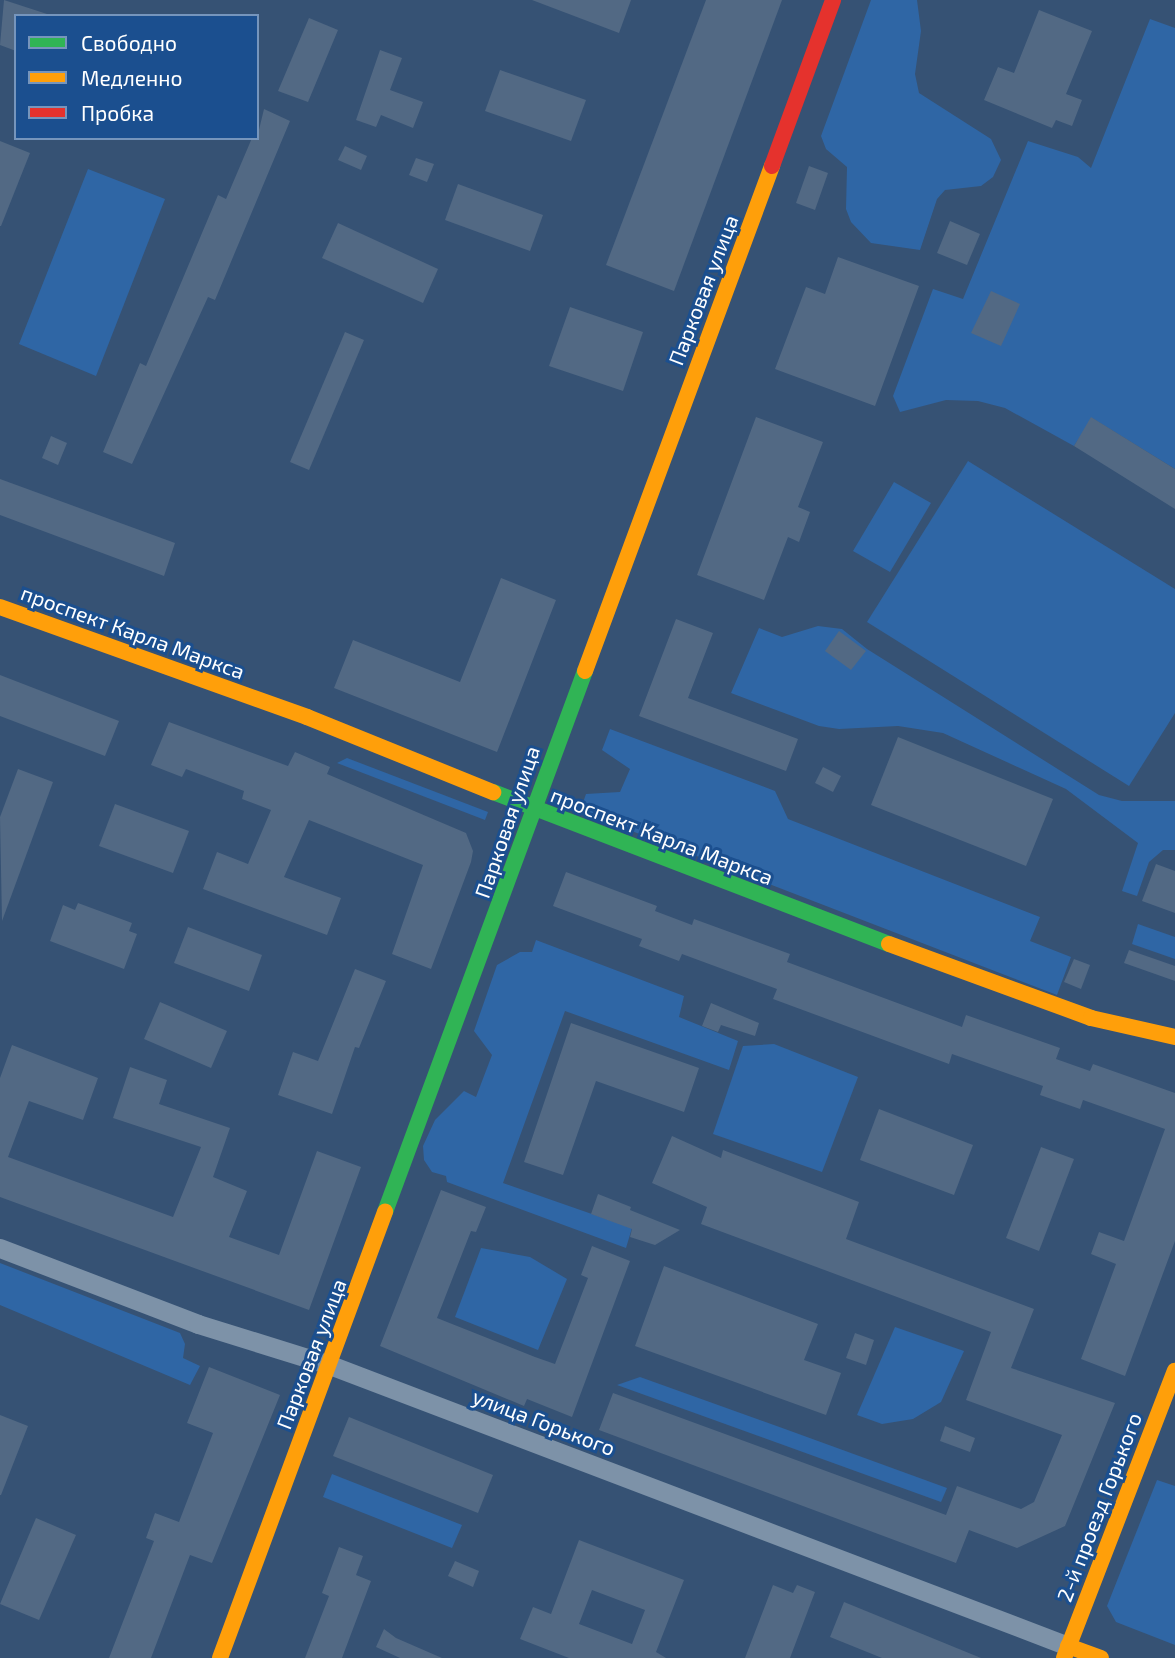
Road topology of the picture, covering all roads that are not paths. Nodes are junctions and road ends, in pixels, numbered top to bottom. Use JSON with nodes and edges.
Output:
{"nodes":[{"id":1,"x":833,"y":0,"type":"edge"},
{"id":2,"x":0,"y":607,"type":"edge"},
{"id":3,"x":535,"y":809,"type":"junction"},
{"id":4,"x":1156,"y":1035,"type":"junction"},
{"id":5,"x":1175,"y":1037,"type":"edge"},
{"id":6,"x":1175,"y":1045,"type":"edge"},
{"id":7,"x":0,"y":1248,"type":"edge"},
{"id":8,"x":330,"y":1365,"type":"junction"},
{"id":9,"x":1175,"y":1371,"type":"edge"},
{"id":10,"x":1066,"y":1652,"type":"edge"},
{"id":11,"x":220,"y":1658,"type":"edge"},
{"id":12,"x":1101,"y":1658,"type":"edge"}],
"edges":[{"from":1,"to":3,"type":"street","name":"Парковая улица"},
{"from":2,"to":3,"type":"street","name":"проспект Карла Маркса"},
{"from":3,"to":4,"type":"street","name":"проспект Карла Маркса"},
{"from":3,"to":8,"type":"street","name":"Парковая улица"},
{"from":4,"to":5,"type":"street","name":"проспект Карла Маркса"},
{"from":4,"to":6,"type":"street","name":"проспект Карла Маркса"},
{"from":7,"to":8,"type":"street","name":"улица Горького"},
{"from":8,"to":10,"type":"street","name":"улица Горького"},
{"from":8,"to":11,"type":"street","name":"Парковая улица"},
{"from":9,"to":10,"type":"street","name":"2-й проезд Горького"},
{"from":10,"to":12,"type":"street"}]}
